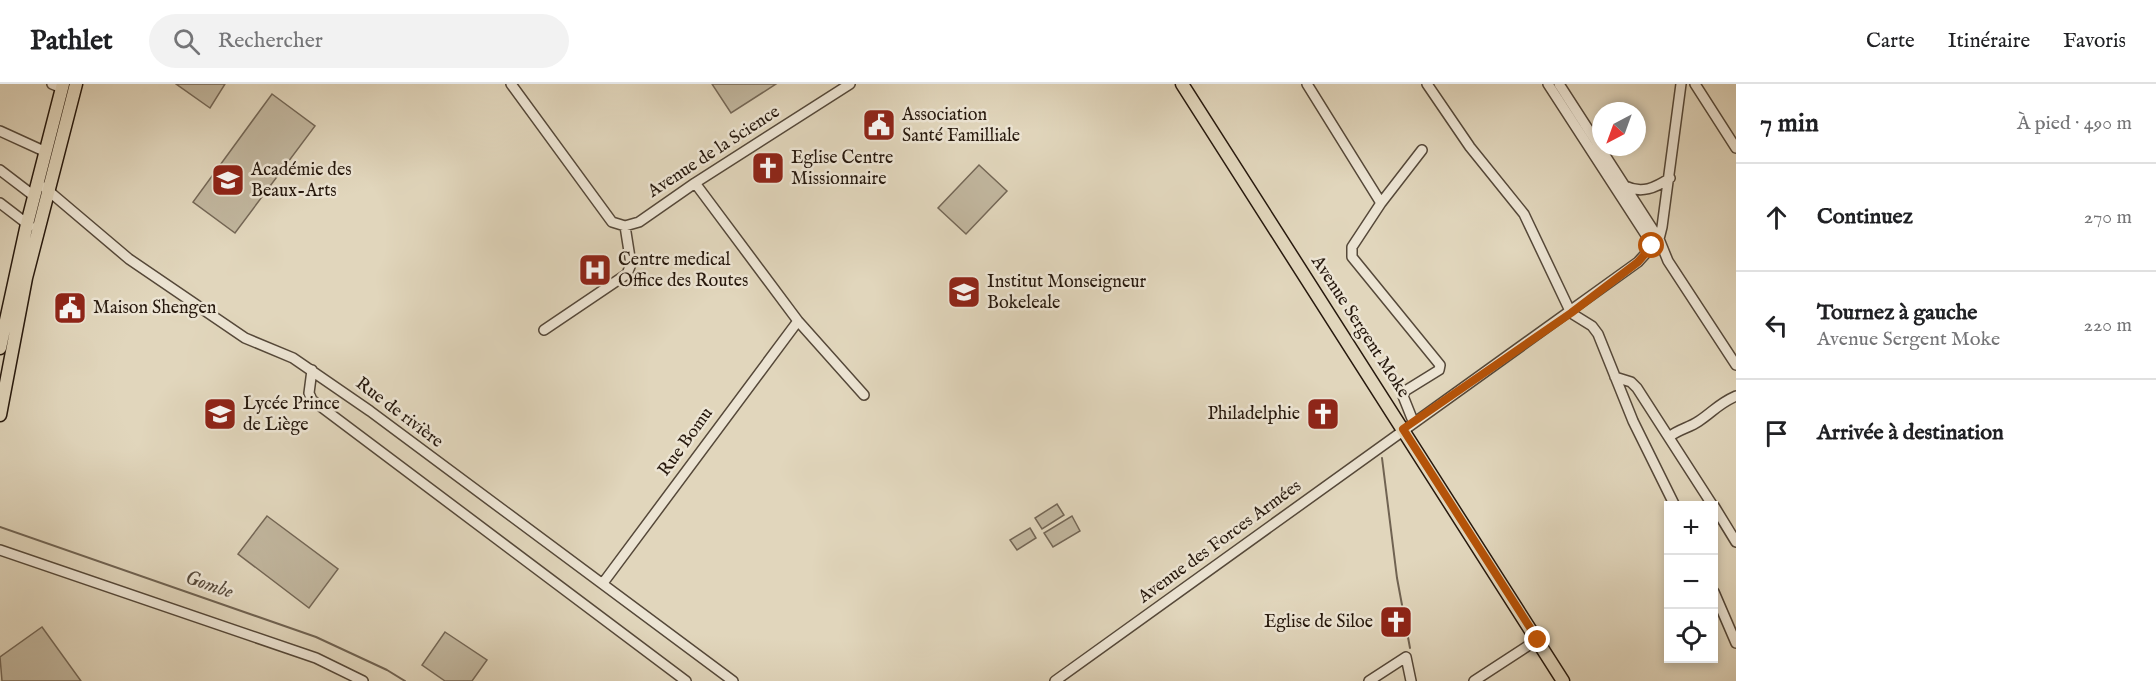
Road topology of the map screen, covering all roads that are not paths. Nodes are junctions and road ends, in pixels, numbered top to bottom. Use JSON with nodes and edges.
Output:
{"nodes":[{"id":1,"x":76,"y":84,"type":"edge"},
{"id":2,"x":511,"y":84,"type":"edge"},
{"id":3,"x":850,"y":84,"type":"edge"},
{"id":4,"x":1182,"y":84,"type":"edge"},
{"id":5,"x":1307,"y":84,"type":"edge"},
{"id":6,"x":1427,"y":84,"type":"edge"},
{"id":7,"x":1548,"y":84,"type":"edge"},
{"id":8,"x":1559,"y":84,"type":"edge"},
{"id":9,"x":1681,"y":84,"type":"edge"},
{"id":10,"x":1695,"y":84,"type":"edge"},
{"id":11,"x":59,"y":85,"type":"edge"},
{"id":12,"x":0,"y":131,"type":"edge"},
{"id":13,"x":1736,"y":148,"type":"edge"},
{"id":14,"x":1422,"y":150,"type":"dead end"},
{"id":15,"x":46,"y":152,"type":"junction"},
{"id":16,"x":0,"y":170,"type":"edge"},
{"id":17,"x":1670,"y":178,"type":"junction"},
{"id":18,"x":695,"y":183,"type":"junction"},
{"id":19,"x":1624,"y":185,"type":"junction"},
{"id":20,"x":40,"y":190,"type":"junction"},
{"id":21,"x":0,"y":203,"type":"edge"},
{"id":22,"x":1382,"y":203,"type":"junction"},
{"id":23,"x":625,"y":226,"type":"junction"},
{"id":24,"x":32,"y":227,"type":"junction"},
{"id":25,"x":1655,"y":243,"type":"junction"},
{"id":26,"x":1571,"y":313,"type":"junction"},
{"id":27,"x":3,"y":314,"type":"edge"},
{"id":28,"x":798,"y":321,"type":"junction"},
{"id":29,"x":544,"y":330,"type":"dead end"},
{"id":30,"x":0,"y":348,"type":"edge"},
{"id":31,"x":1736,"y":365,"type":"edge"},
{"id":32,"x":312,"y":370,"type":"junction"},
{"id":33,"x":1615,"y":377,"type":"junction"},
{"id":34,"x":864,"y":394,"type":"dead end"},
{"id":35,"x":1736,"y":396,"type":"edge"},
{"id":36,"x":0,"y":415,"type":"edge"},
{"id":37,"x":1408,"y":425,"type":"junction"},
{"id":38,"x":1669,"y":437,"type":"junction"},
{"id":39,"x":1673,"y":501,"type":"edge"},
{"id":40,"x":1710,"y":501,"type":"edge"},
{"id":41,"x":1718,"y":514,"type":"edge"},
{"id":42,"x":1736,"y":542,"type":"edge"},
{"id":43,"x":0,"y":549,"type":"edge"},
{"id":44,"x":603,"y":583,"type":"junction"},
{"id":45,"x":1718,"y":603,"type":"edge"},
{"id":46,"x":1538,"y":640,"type":"junction"},
{"id":47,"x":1736,"y":643,"type":"edge"},
{"id":48,"x":363,"y":681,"type":"edge"},
{"id":49,"x":686,"y":681,"type":"edge"},
{"id":50,"x":733,"y":681,"type":"edge"},
{"id":51,"x":1055,"y":681,"type":"edge"},
{"id":52,"x":1369,"y":681,"type":"edge"},
{"id":53,"x":1411,"y":681,"type":"edge"},
{"id":54,"x":1474,"y":681,"type":"edge"},
{"id":55,"x":1563,"y":681,"type":"edge"}],
"edges":[{"from":1,"to":20,"type":"main road"},
{"from":2,"to":23,"type":"street"},
{"from":3,"to":18,"type":"street","name":"Avenue de la Science"},
{"from":4,"to":37,"type":"main road","name":"Avenue Sergent Moke"},
{"from":5,"to":22,"type":"street"},
{"from":6,"to":26,"type":"street"},
{"from":7,"to":25,"type":"street"},
{"from":8,"to":19,"type":"street"},
{"from":9,"to":17,"type":"street"},
{"from":10,"to":13,"type":"street"},
{"from":11,"to":15,"type":"main road"},
{"from":12,"to":15,"type":"street"},
{"from":14,"to":22,"type":"street"},
{"from":15,"to":20,"type":"main road"},
{"from":16,"to":20,"type":"street","name":"Rue de rivière"},
{"from":17,"to":19,"type":"street"},
{"from":17,"to":25,"type":"street"},
{"from":18,"to":23,"type":"street","name":"Avenue de la Science"},
{"from":18,"to":28,"type":"street"},
{"from":19,"to":25,"type":"street"},
{"from":20,"to":24,"type":"main road"},
{"from":20,"to":32,"type":"street","name":"Rue de rivière"},
{"from":21,"to":24,"type":"street"},
{"from":22,"to":37,"type":"street"},
{"from":23,"to":29,"type":"street"},
{"from":24,"to":27,"type":"main road"},
{"from":24,"to":36,"type":"main road"},
{"from":25,"to":26,"type":"street","name":"Avenue des Forces Armées"},
{"from":25,"to":31,"type":"street"},
{"from":26,"to":33,"type":"street"},
{"from":26,"to":37,"type":"street","name":"Avenue des Forces Armées"},
{"from":27,"to":30,"type":"main road"},
{"from":28,"to":34,"type":"street"},
{"from":28,"to":44,"type":"street","name":"Rue Bomu"},
{"from":32,"to":44,"type":"street","name":"Rue de rivière"},
{"from":32,"to":49,"type":"street"},
{"from":33,"to":38,"type":"street"},
{"from":33,"to":39,"type":"street"},
{"from":35,"to":38,"type":"street"},
{"from":37,"to":46,"type":"main road","name":"Avenue Sergent Moke"},
{"from":37,"to":51,"type":"street","name":"Avenue des Forces Armées"},
{"from":38,"to":40,"type":"street"},
{"from":41,"to":42,"type":"street"},
{"from":43,"to":48,"type":"street"},
{"from":44,"to":50,"type":"street","name":"Rue de rivière"},
{"from":45,"to":47,"type":"street"},
{"from":46,"to":54,"type":"street"},
{"from":46,"to":55,"type":"main road","name":"Avenue Sergent Moke"},
{"from":52,"to":53,"type":"street"}]}
